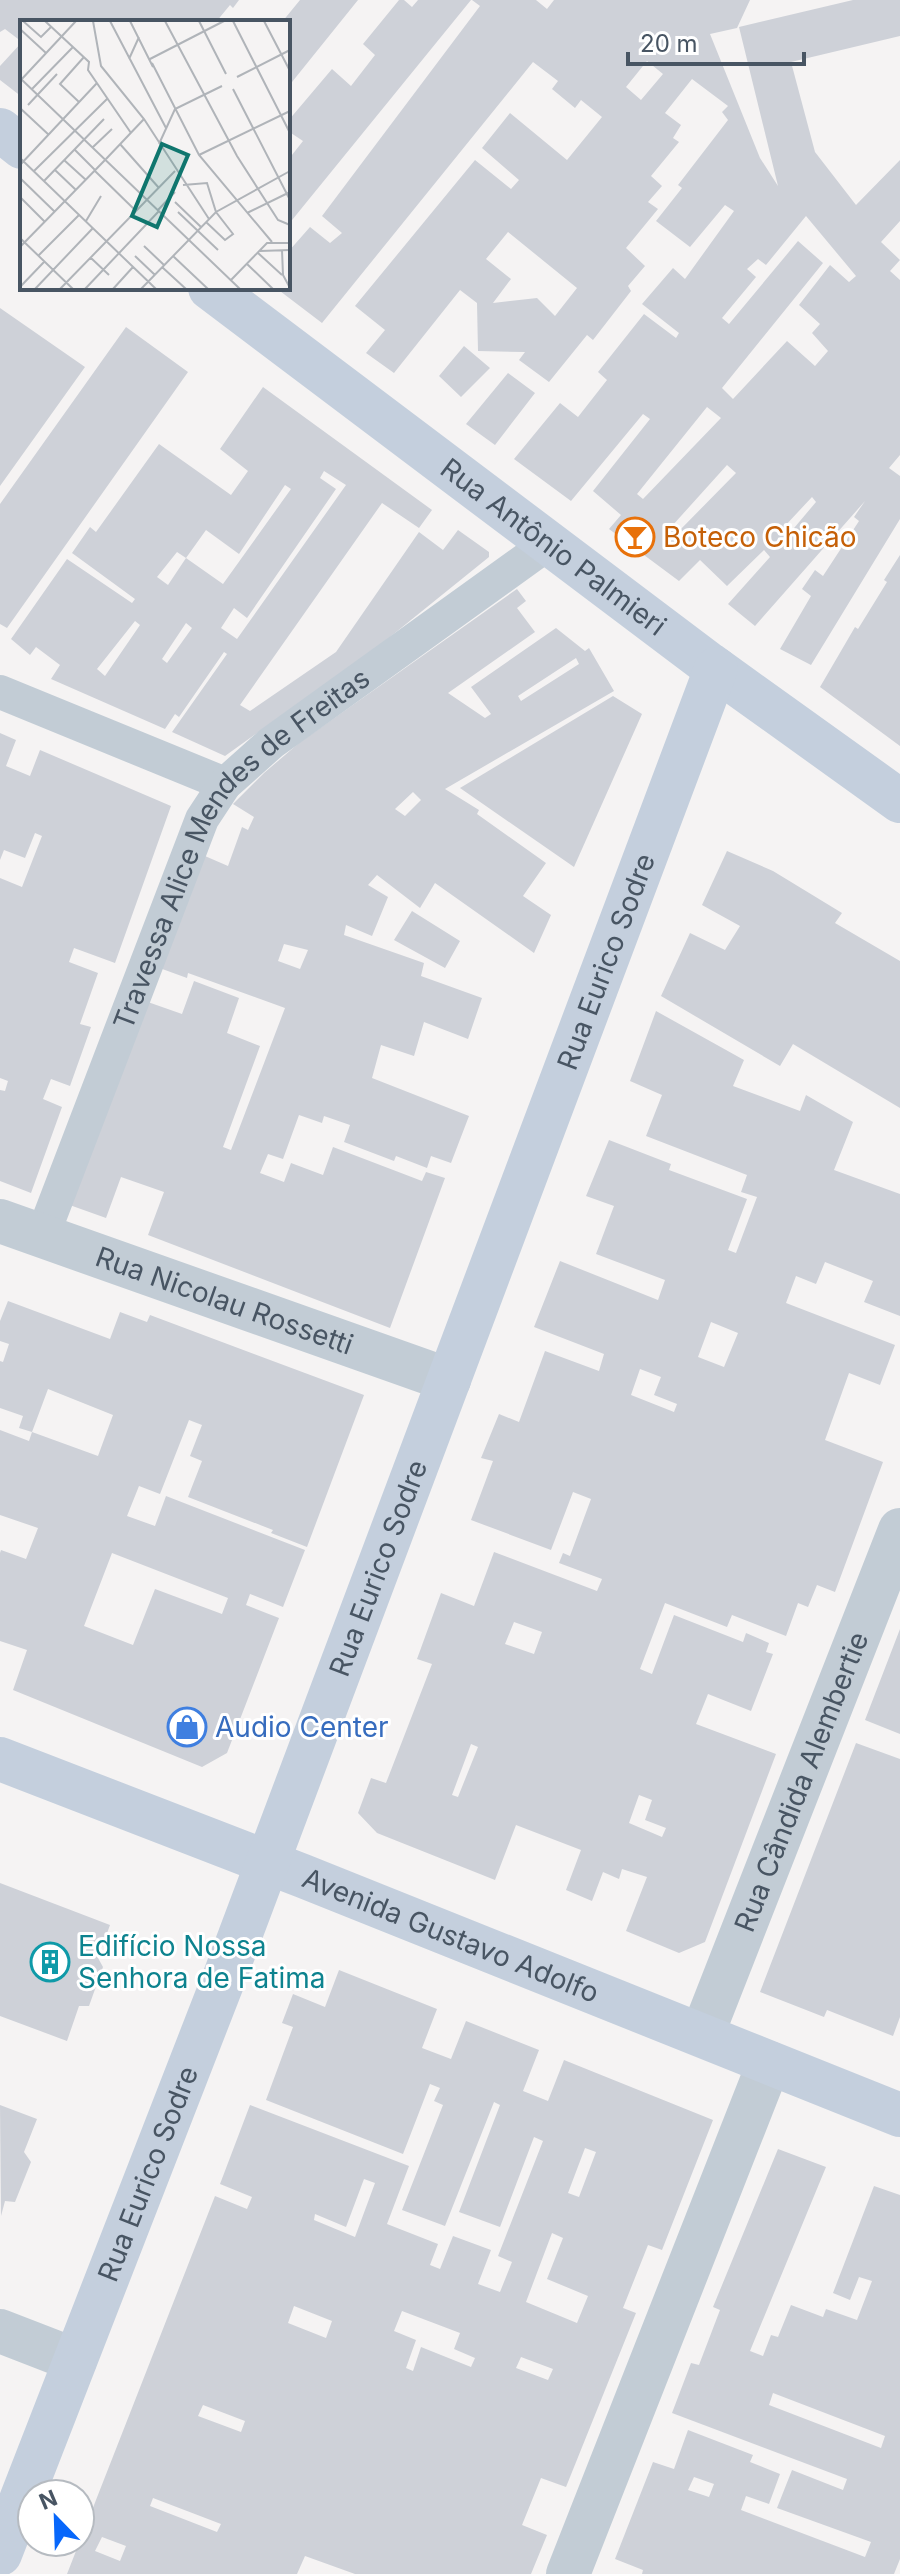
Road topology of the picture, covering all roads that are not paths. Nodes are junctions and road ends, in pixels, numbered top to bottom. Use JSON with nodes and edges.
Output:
{"nodes":[{"id":1,"x":0,"y":130,"type":"edge"},
{"id":2,"x":20,"y":145,"type":"edge"},
{"id":3,"x":213,"y":290,"type":"edge"},
{"id":4,"x":549,"y":543,"type":"junction"},
{"id":5,"x":716,"y":669,"type":"junction"},
{"id":6,"x":0,"y":692,"type":"edge"},
{"id":7,"x":225,"y":784,"type":"junction"},
{"id":8,"x":900,"y":801,"type":"edge"},
{"id":9,"x":0,"y":1221,"type":"edge"},
{"id":10,"x":42,"y":1237,"type":"junction"},
{"id":11,"x":449,"y":1380,"type":"junction"},
{"id":12,"x":900,"y":1530,"type":"edge"},
{"id":13,"x":0,"y":1759,"type":"edge"},
{"id":14,"x":267,"y":1862,"type":"junction"},
{"id":15,"x":702,"y":2035,"type":"junction"},
{"id":16,"x":769,"y":2063,"type":"junction"},
{"id":17,"x":900,"y":2115,"type":"edge"},
{"id":18,"x":0,"y":2331,"type":"edge"},
{"id":19,"x":75,"y":2360,"type":"junction"},
{"id":20,"x":0,"y":2554,"type":"edge"},
{"id":21,"x":568,"y":2574,"type":"edge"}],
"edges":[{"from":1,"to":2,"type":"street"},
{"from":3,"to":4,"type":"street","name":"Rua Antônio Palmieri"},
{"from":4,"to":5,"type":"street","name":"Rua Antônio Palmieri"},
{"from":4,"to":7,"type":"lane","name":"Travessa Alice Mendes de Freitas"},
{"from":5,"to":8,"type":"street","name":"Rua Antônio Palmieri"},
{"from":5,"to":11,"type":"street","name":"Rua Eurico Sodre"},
{"from":6,"to":7,"type":"lane"},
{"from":7,"to":10,"type":"lane","name":"Travessa Alice Mendes de Freitas"},
{"from":9,"to":10,"type":"street","name":"Rua Nicolau Rossetti"},
{"from":10,"to":11,"type":"street","name":"Rua Nicolau Rossetti"},
{"from":11,"to":14,"type":"street","name":"Rua Eurico Sodre"},
{"from":12,"to":15,"type":"street","name":"Rua Cândida Alembertie"},
{"from":13,"to":14,"type":"street","name":"Avenida Gustavo Adolfo"},
{"from":14,"to":15,"type":"street","name":"Avenida Gustavo Adolfo"},
{"from":14,"to":19,"type":"street","name":"Rua Eurico Sodre"},
{"from":15,"to":16,"type":"street","name":"Avenida Gustavo Adolfo"},
{"from":16,"to":17,"type":"street","name":"Avenida Gustavo Adolfo"},
{"from":16,"to":21,"type":"street"},
{"from":18,"to":19,"type":"street"},
{"from":19,"to":20,"type":"street","name":"Rua Eurico Sodre"}]}
